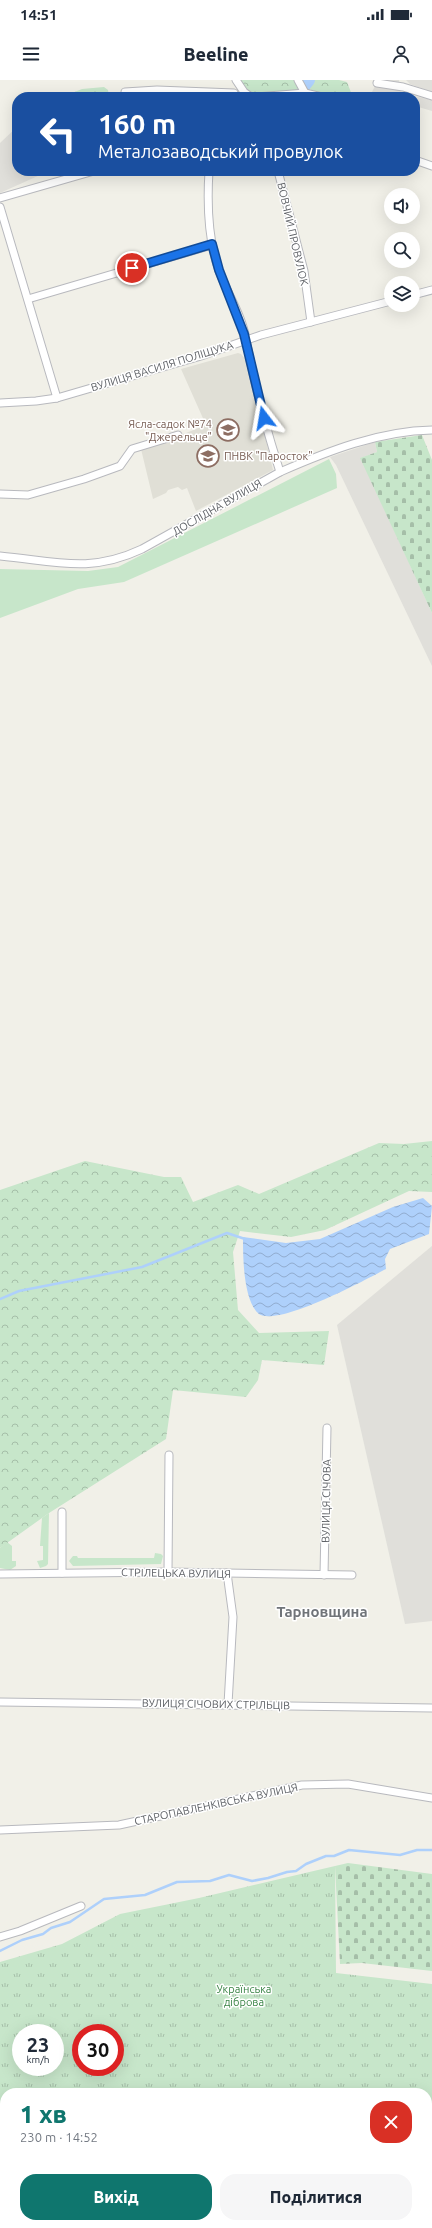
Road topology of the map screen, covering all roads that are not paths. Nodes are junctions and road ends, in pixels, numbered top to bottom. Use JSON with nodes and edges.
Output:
{"nodes":[{"id":1,"x":235,"y":80,"type":"edge"},
{"id":2,"x":298,"y":80,"type":"edge"},
{"id":3,"x":376,"y":83,"type":"dead end"},
{"id":4,"x":403,"y":83,"type":"edge"},
{"id":5,"x":125,"y":92,"type":"dead end"},
{"id":6,"x":188,"y":92,"type":"edge"},
{"id":7,"x":234,"y":92,"type":"edge"},
{"id":8,"x":244,"y":92,"type":"edge"},
{"id":9,"x":304,"y":92,"type":"edge"},
{"id":10,"x":432,"y":96,"type":"edge"},
{"id":11,"x":420,"y":162,"type":"edge"},
{"id":12,"x":432,"y":166,"type":"edge"},
{"id":13,"x":77,"y":176,"type":"edge"},
{"id":14,"x":210,"y":176,"type":"edge"},
{"id":15,"x":279,"y":176,"type":"edge"},
{"id":16,"x":0,"y":198,"type":"edge"},
{"id":17,"x":0,"y":207,"type":"edge"},
{"id":18,"x":212,"y":244,"type":"junction"},
{"id":19,"x":432,"y":290,"type":"edge"},
{"id":20,"x":420,"y":293,"type":"edge"},
{"id":21,"x":28,"y":299,"type":"junction"},
{"id":22,"x":384,"y":303,"type":"edge"},
{"id":23,"x":311,"y":322,"type":"junction"},
{"id":24,"x":246,"y":340,"type":"junction"},
{"id":25,"x":56,"y":398,"type":"junction"},
{"id":26,"x":0,"y":403,"type":"edge"},
{"id":27,"x":432,"y":430,"type":"edge"},
{"id":28,"x":178,"y":435,"type":"dead end"},
{"id":29,"x":280,"y":472,"type":"junction"},
{"id":30,"x":0,"y":494,"type":"edge"},
{"id":31,"x":0,"y":556,"type":"edge"},
{"id":32,"x":327,"y":1428,"type":"dead end"},
{"id":33,"x":169,"y":1456,"type":"dead end"},
{"id":34,"x":62,"y":1512,"type":"dead end"},
{"id":35,"x":168,"y":1572,"type":"junction"},
{"id":36,"x":62,"y":1573,"type":"junction"},
{"id":37,"x":227,"y":1573,"type":"junction"},
{"id":38,"x":0,"y":1574,"type":"edge"},
{"id":39,"x":324,"y":1575,"type":"junction"},
{"id":40,"x":352,"y":1575,"type":"dead end"},
{"id":41,"x":0,"y":1702,"type":"edge"},
{"id":42,"x":228,"y":1704,"type":"junction"},
{"id":43,"x":432,"y":1708,"type":"edge"},
{"id":44,"x":432,"y":1798,"type":"edge"},
{"id":45,"x":0,"y":1830,"type":"edge"},
{"id":46,"x":81,"y":1906,"type":"dead end"},
{"id":47,"x":0,"y":1937,"type":"edge"}],
"edges":[{"from":1,"to":7,"type":"street"},
{"from":1,"to":8,"type":"street"},
{"from":2,"to":9,"type":"street"},
{"from":3,"to":4,"type":"street"},
{"from":4,"to":10,"type":"street"},
{"from":5,"to":6,"type":"street"},
{"from":11,"to":12,"type":"street"},
{"from":13,"to":16,"type":"street"},
{"from":14,"to":18,"type":"street"},
{"from":15,"to":23,"type":"street","name":"ВОВЧИЙ ПРОВУЛОК"},
{"from":17,"to":21,"type":"street"},
{"from":18,"to":21,"type":"street"},
{"from":18,"to":24,"type":"street"},
{"from":19,"to":20,"type":"street"},
{"from":21,"to":25,"type":"street"},
{"from":22,"to":23,"type":"street","name":"ВУЛИЦЯ ВАСИЛЯ ПОЛІЩУКА"},
{"from":23,"to":24,"type":"street","name":"ВУЛИЦЯ ВАСИЛЯ ПОЛІЩУКА"},
{"from":24,"to":25,"type":"street","name":"ВУЛИЦЯ ВАСИЛЯ ПОЛІЩУКА"},
{"from":24,"to":29,"type":"street"},
{"from":25,"to":26,"type":"street","name":"ВУЛИЦЯ ВАСИЛЯ ПОЛІЩУКА"},
{"from":27,"to":29,"type":"street","name":"ДОСЛІДНА ВУЛИЦЯ"},
{"from":28,"to":30,"type":"street"},
{"from":29,"to":31,"type":"street","name":"ДОСЛІДНА ВУЛИЦЯ"},
{"from":32,"to":39,"type":"street","name":"ВУЛИЦЯ СІЧОВА"},
{"from":33,"to":35,"type":"street"},
{"from":34,"to":36,"type":"street"},
{"from":35,"to":36,"type":"street","name":"СТРІЛЕЦЬКА ВУЛИЦЯ"},
{"from":35,"to":37,"type":"street","name":"СТРІЛЕЦЬКА ВУЛИЦЯ"},
{"from":36,"to":38,"type":"street","name":"СТРІЛЕЦЬКА ВУЛИЦЯ"},
{"from":37,"to":39,"type":"street","name":"СТРІЛЕЦЬКА ВУЛИЦЯ"},
{"from":37,"to":42,"type":"street"},
{"from":39,"to":40,"type":"street","name":"СТРІЛЕЦЬКА ВУЛИЦЯ"},
{"from":41,"to":42,"type":"street","name":"ВУЛИЦЯ СІЧОВИХ СТРІЛЬЦІВ"},
{"from":42,"to":43,"type":"street","name":"ВУЛИЦЯ СІЧОВИХ СТРІЛЬЦІВ"},
{"from":44,"to":45,"type":"street","name":"СТАРОПАВЛЕНКІВСЬКА ВУЛИЦЯ"},
{"from":46,"to":47,"type":"street"}]}
